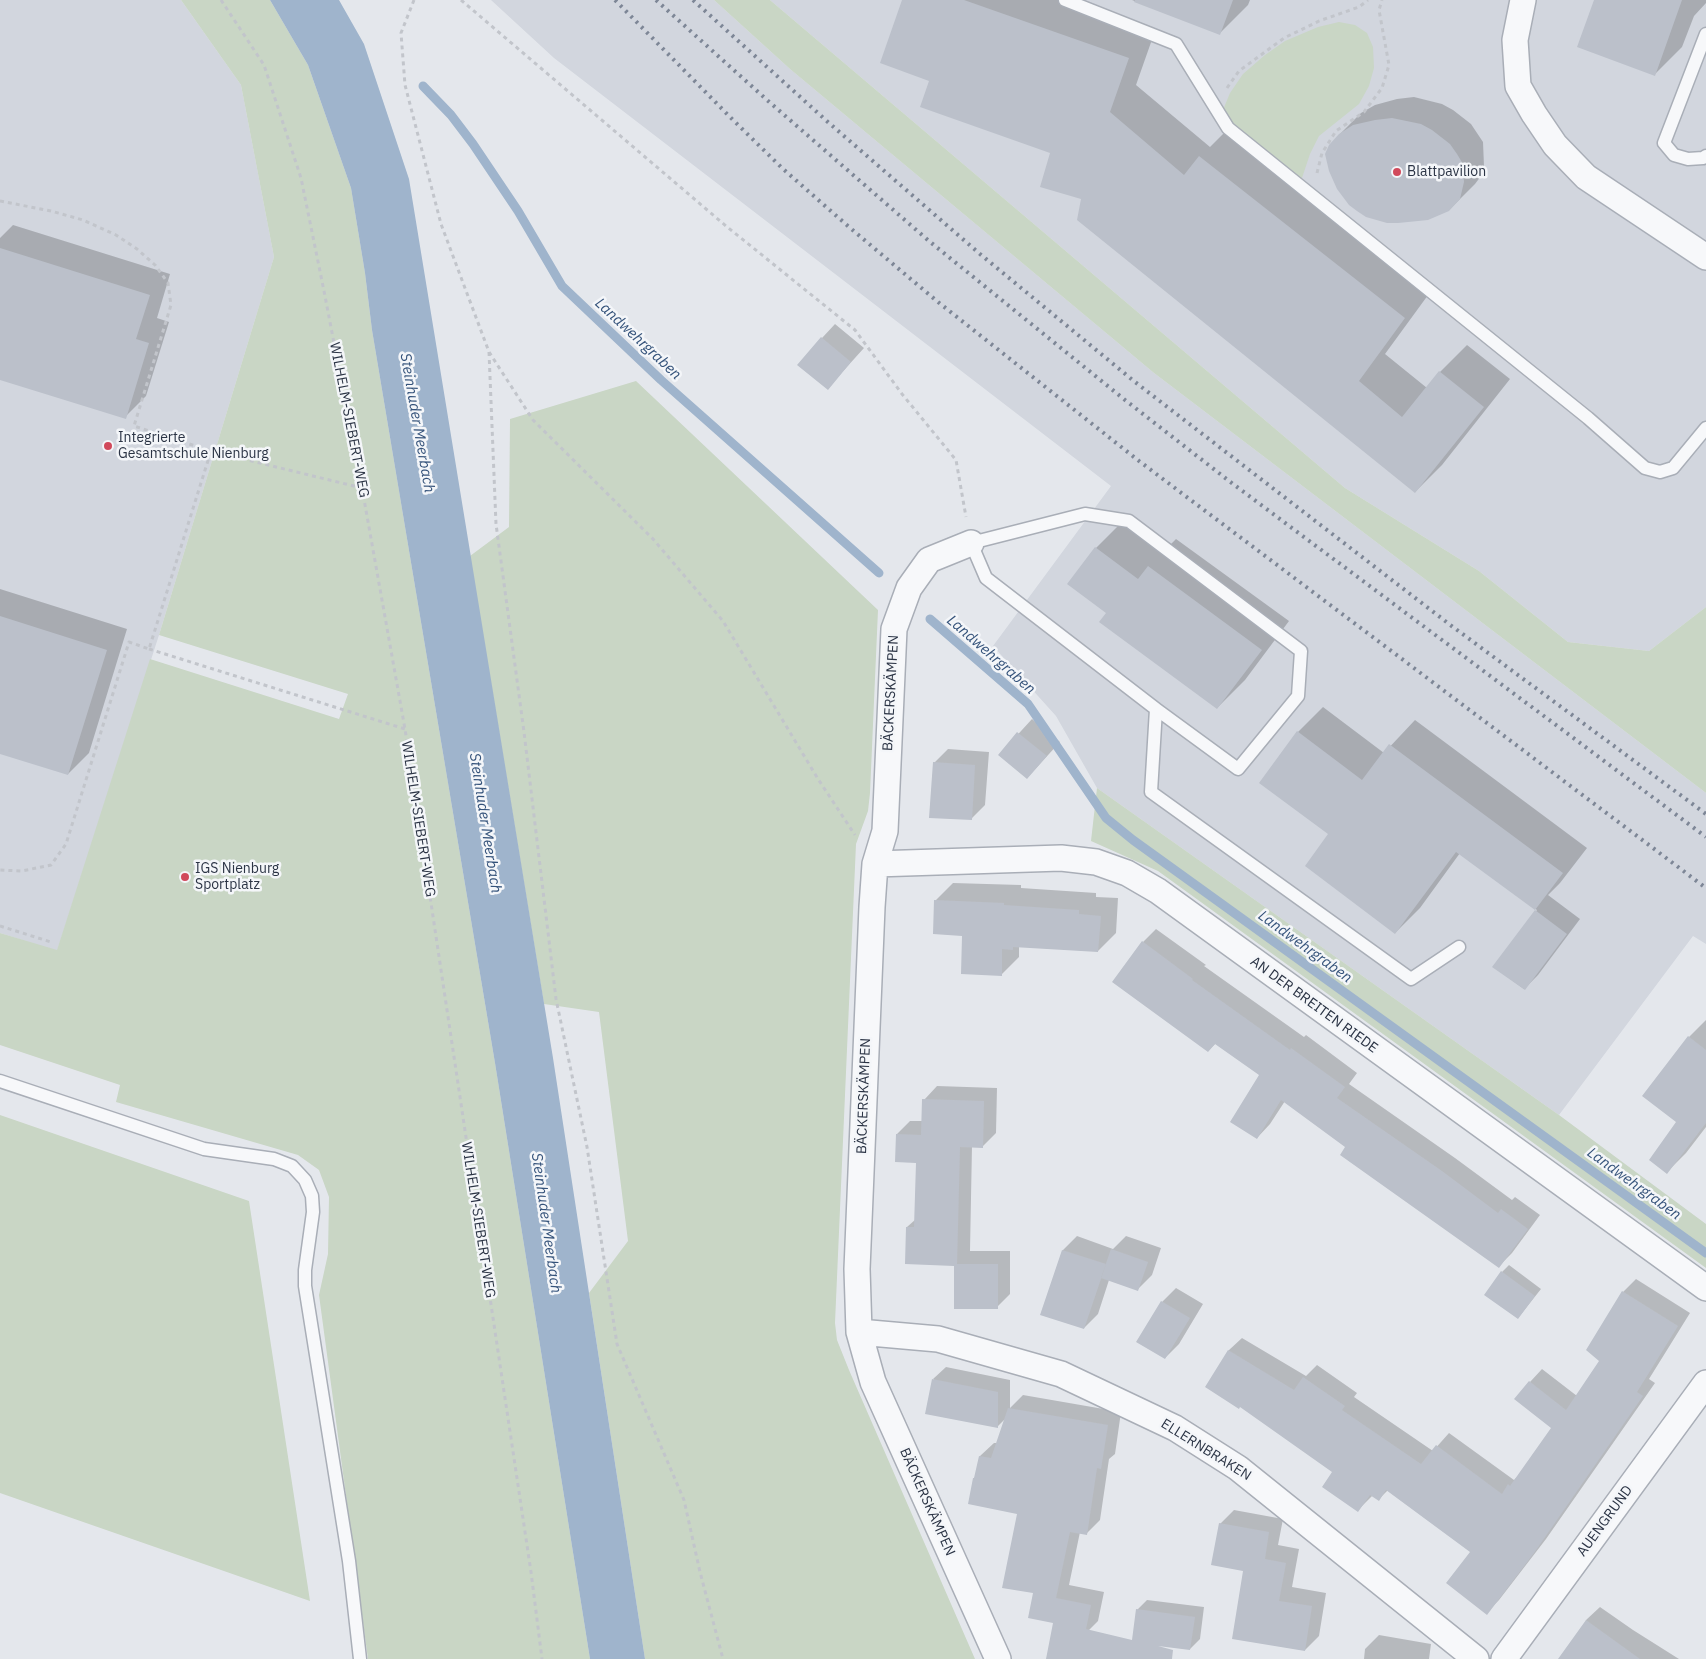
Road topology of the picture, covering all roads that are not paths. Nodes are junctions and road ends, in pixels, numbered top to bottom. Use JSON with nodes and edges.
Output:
{"nodes":[{"id":1,"x":1065,"y":0,"type":"edge"},
{"id":2,"x":1523,"y":0,"type":"edge"},
{"id":3,"x":1706,"y":34,"type":"edge"},
{"id":4,"x":1706,"y":156,"type":"edge"},
{"id":5,"x":1706,"y":257,"type":"edge"},
{"id":6,"x":1706,"y":428,"type":"edge"},
{"id":7,"x":971,"y":544,"type":"junction"},
{"id":8,"x":1156,"y":709,"type":"junction"},
{"id":9,"x":875,"y":864,"type":"junction"},
{"id":10,"x":1459,"y":946,"type":"dead end"},
{"id":11,"x":0,"y":1081,"type":"edge"},
{"id":12,"x":1706,"y":1288,"type":"edge"},
{"id":13,"x":859,"y":1332,"type":"junction"},
{"id":14,"x":1706,"y":1383,"type":"edge"},
{"id":15,"x":360,"y":1659,"type":"edge"},
{"id":16,"x":998,"y":1659,"type":"edge"},
{"id":17,"x":1476,"y":1659,"type":"edge"},
{"id":18,"x":1504,"y":1659,"type":"edge"}],
"edges":[{"from":1,"to":6,"type":"lane"},
{"from":2,"to":5,"type":"street"},
{"from":3,"to":4,"type":"lane"},
{"from":7,"to":8,"type":"lane"},
{"from":7,"to":8,"type":"lane"},
{"from":7,"to":9,"type":"street","name":"BÄCKERSKÄMPEN"},
{"from":8,"to":10,"type":"lane"},
{"from":9,"to":12,"type":"street","name":"AN DER BREITEN RIEDE"},
{"from":9,"to":13,"type":"street","name":"BÄCKERSKÄMPEN"},
{"from":11,"to":15,"type":"lane"},
{"from":13,"to":16,"type":"street","name":"BÄCKERSKÄMPEN"},
{"from":13,"to":17,"type":"street","name":"ELLERNBRAKEN"},
{"from":14,"to":18,"type":"street","name":"AUENGRUND"}]}
